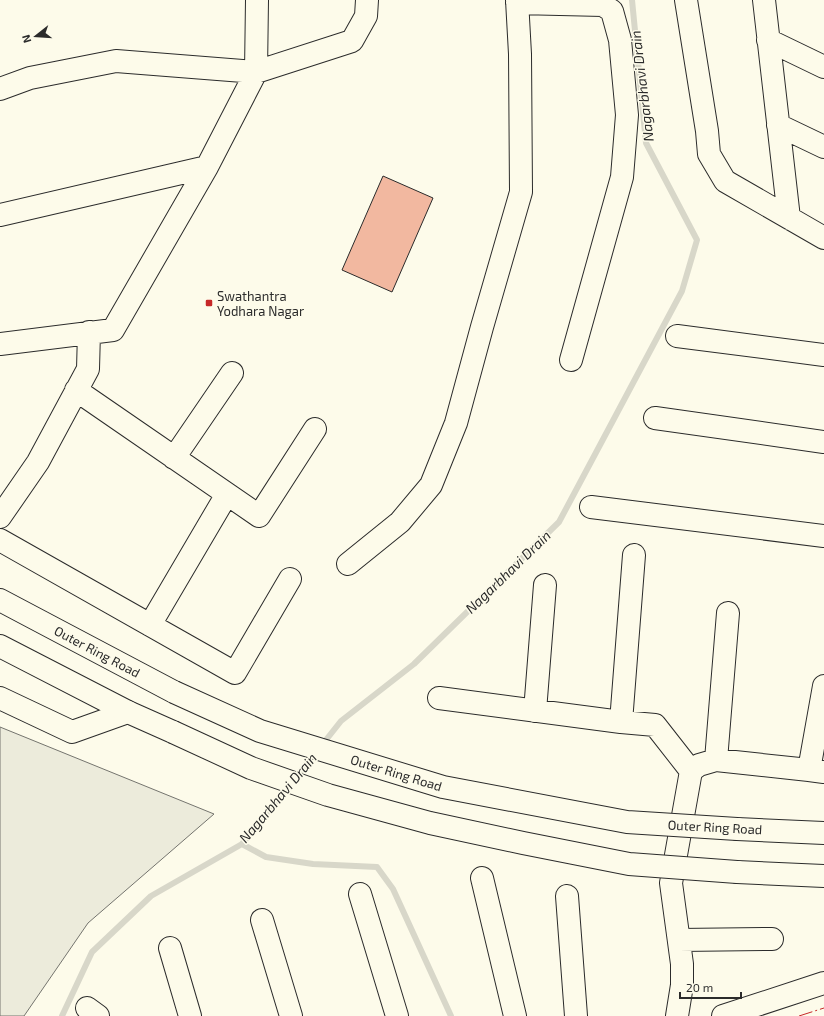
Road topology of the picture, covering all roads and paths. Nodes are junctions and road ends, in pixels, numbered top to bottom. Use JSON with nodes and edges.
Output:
{"nodes":[{"id":1,"x":257,"y":0,"type":"edge"},
{"id":2,"x":367,"y":0,"type":"edge"},
{"id":3,"x":686,"y":0,"type":"edge"},
{"id":4,"x":764,"y":0,"type":"edge"},
{"id":5,"x":517,"y":2,"type":"edge"},
{"id":6,"x":768,"y":40,"type":"junction"},
{"id":7,"x":824,"y":67,"type":"edge"},
{"id":8,"x":256,"y":72,"type":"junction"},
{"id":9,"x":0,"y":89,"type":"edge"},
{"id":10,"x":778,"y":125,"type":"junction"},
{"id":11,"x":824,"y":147,"type":"edge"},
{"id":12,"x":206,"y":167,"type":"junction"},
{"id":13,"x":0,"y":215,"type":"edge"},
{"id":14,"x":789,"y":218,"type":"junction"},
{"id":15,"x":824,"y":238,"type":"edge"},
{"id":16,"x":89,"y":332,"type":"junction"},
{"id":17,"x":677,"y":336,"type":"dead end"},
{"id":18,"x":0,"y":344,"type":"edge"},
{"id":19,"x":824,"y":355,"type":"edge"},
{"id":20,"x":571,"y":360,"type":"dead end"},
{"id":21,"x":232,"y":373,"type":"dead end"},
{"id":22,"x":76,"y":390,"type":"junction"},
{"id":23,"x":655,"y":418,"type":"dead end"},
{"id":24,"x":315,"y":429,"type":"dead end"},
{"id":25,"x":824,"y":442,"type":"edge"},
{"id":26,"x":174,"y":458,"type":"junction"},
{"id":27,"x":227,"y":494,"type":"junction"},
{"id":28,"x":591,"y":507,"type":"dead end"},
{"id":29,"x":0,"y":517,"type":"edge"},
{"id":30,"x":824,"y":536,"type":"edge"},
{"id":31,"x":0,"y":540,"type":"edge"},
{"id":32,"x":634,"y":555,"type":"dead end"},
{"id":33,"x":348,"y":564,"type":"dead end"},
{"id":34,"x":290,"y":579,"type":"dead end"},
{"id":35,"x":545,"y":585,"type":"dead end"},
{"id":36,"x":0,"y":600,"type":"edge"},
{"id":37,"x":728,"y":613,"type":"dead end"},
{"id":38,"x":150,"y":625,"type":"junction"},
{"id":39,"x":0,"y":646,"type":"edge"},
{"id":40,"x":824,"y":686,"type":"edge"},
{"id":41,"x":0,"y":698,"type":"edge"},
{"id":42,"x":439,"y":698,"type":"dead end"},
{"id":43,"x":535,"y":711,"type":"junction"},
{"id":44,"x":128,"y":712,"type":"junction"},
{"id":45,"x":621,"y":722,"type":"junction"},
{"id":46,"x":716,"y":760,"type":"junction"},
{"id":47,"x":691,"y":771,"type":"junction"},
{"id":48,"x":817,"y":771,"type":"edge"},
{"id":49,"x":824,"y":833,"type":"edge"},
{"id":50,"x":824,"y":876,"type":"edge"},
{"id":51,"x":482,"y":878,"type":"dead end"},
{"id":52,"x":360,"y":894,"type":"dead end"},
{"id":53,"x":567,"y":896,"type":"dead end"},
{"id":54,"x":262,"y":920,"type":"dead end"},
{"id":55,"x":772,"y":939,"type":"dead end"},
{"id":56,"x":679,"y":940,"type":"junction"},
{"id":57,"x":170,"y":948,"type":"dead end"},
{"id":58,"x":824,"y":984,"type":"edge"},
{"id":59,"x":190,"y":1016,"type":"edge"},
{"id":60,"x":291,"y":1016,"type":"edge"},
{"id":61,"x":396,"y":1016,"type":"edge"},
{"id":62,"x":515,"y":1016,"type":"edge"},
{"id":63,"x":576,"y":1016,"type":"edge"},
{"id":64,"x":677,"y":1016,"type":"edge"},
{"id":65,"x":723,"y":1016,"type":"edge"}],
"edges":[{"from":1,"to":8,"type":"main road"},
{"from":2,"to":8,"type":"main road"},
{"from":3,"to":14,"type":"main road"},
{"from":4,"to":6,"type":"main road"},
{"from":5,"to":20,"type":"main road"},
{"from":5,"to":33,"type":"main road"},
{"from":6,"to":7,"type":"main road"},
{"from":6,"to":10,"type":"main road"},
{"from":8,"to":9,"type":"main road"},
{"from":8,"to":12,"type":"main road"},
{"from":10,"to":11,"type":"main road"},
{"from":10,"to":14,"type":"main road"},
{"from":12,"to":13,"type":"main road"},
{"from":12,"to":16,"type":"main road"},
{"from":14,"to":15,"type":"main road"},
{"from":16,"to":18,"type":"main road"},
{"from":16,"to":22,"type":"main road"},
{"from":17,"to":19,"type":"main road"},
{"from":21,"to":26,"type":"main road"},
{"from":22,"to":26,"type":"main road"},
{"from":22,"to":29,"type":"main road"},
{"from":23,"to":25,"type":"main road"},
{"from":24,"to":27,"type":"main road"},
{"from":26,"to":27,"type":"main road"},
{"from":27,"to":38,"type":"main road"},
{"from":28,"to":30,"type":"main road"},
{"from":31,"to":38,"type":"main road"},
{"from":32,"to":45,"type":"main road"},
{"from":34,"to":38,"type":"main road"},
{"from":35,"to":43,"type":"main road"},
{"from":36,"to":49,"type":"main road","name":"Outer Ring Road","bridge":true},
{"from":37,"to":46,"type":"main road"},
{"from":39,"to":44,"type":"main road"},
{"from":40,"to":48,"type":"main road"},
{"from":41,"to":44,"type":"main road"},
{"from":42,"to":43,"type":"main road"},
{"from":43,"to":45,"type":"main road"},
{"from":44,"to":50,"type":"main road","bridge":true},
{"from":45,"to":47,"type":"main road"},
{"from":46,"to":47,"type":"main road"},
{"from":46,"to":48,"type":"main road"},
{"from":47,"to":56,"type":"main road"},
{"from":51,"to":62,"type":"main road"},
{"from":52,"to":61,"type":"main road"},
{"from":53,"to":63,"type":"main road"},
{"from":54,"to":60,"type":"main road"},
{"from":55,"to":56,"type":"main road"},
{"from":56,"to":64,"type":"main road"},
{"from":57,"to":59,"type":"main road"},
{"from":58,"to":65,"type":"main road"}]}
